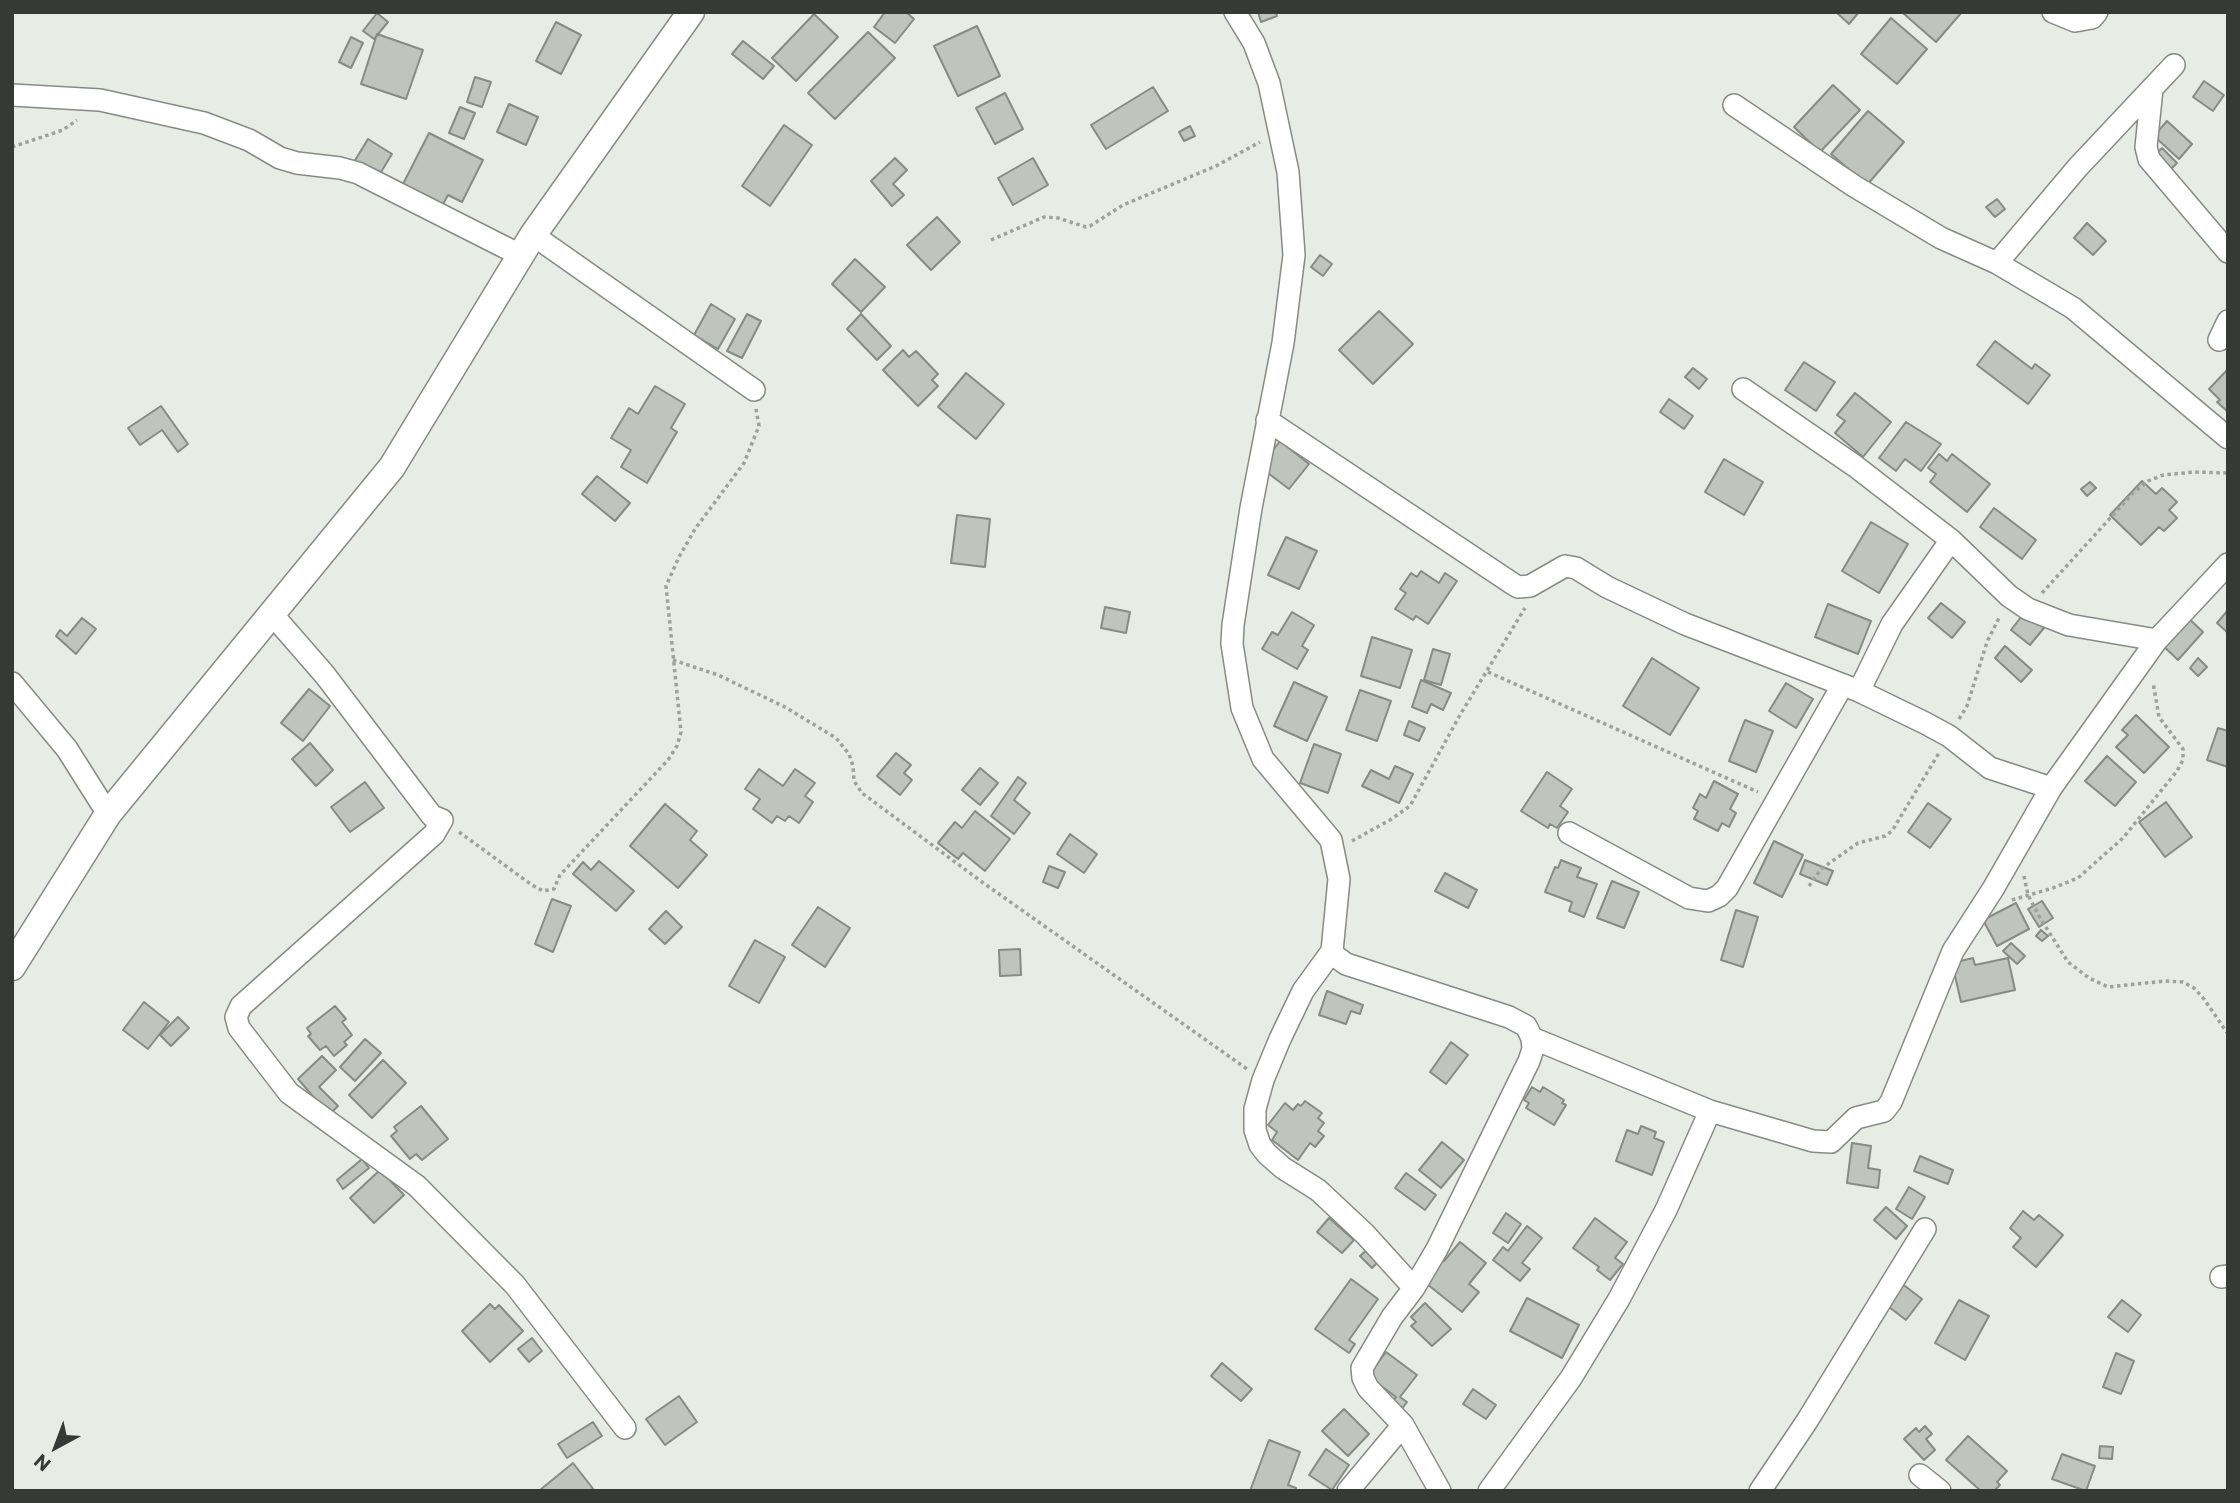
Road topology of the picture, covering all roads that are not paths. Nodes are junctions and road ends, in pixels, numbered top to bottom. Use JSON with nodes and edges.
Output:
{"nodes":[{"id":1,"x":691,"y":12,"type":"edge"},
{"id":2,"x":1235,"y":12,"type":"edge"},
{"id":3,"x":2053,"y":12,"type":"edge"},
{"id":4,"x":2097,"y":12,"type":"edge"},
{"id":5,"x":2174,"y":65,"type":"dead end"},
{"id":6,"x":2152,"y":89,"type":"junction"},
{"id":7,"x":12,"y":94,"type":"edge"},
{"id":8,"x":1734,"y":105,"type":"dead end"},
{"id":9,"x":526,"y":245,"type":"junction"},
{"id":10,"x":2228,"y":252,"type":"edge"},
{"id":11,"x":1997,"y":263,"type":"junction"},
{"id":12,"x":1743,"y":389,"type":"dead end"},
{"id":13,"x":754,"y":390,"type":"road end"},
{"id":14,"x":1267,"y":420,"type":"junction"},
{"id":15,"x":2228,"y":438,"type":"edge"},
{"id":16,"x":1951,"y":540,"type":"junction"},
{"id":17,"x":2228,"y":564,"type":"edge"},
{"id":18,"x":271,"y":613,"type":"junction"},
{"id":19,"x":2153,"y":647,"type":"junction"},
{"id":20,"x":12,"y":683,"type":"edge"},
{"id":21,"x":1851,"y":689,"type":"junction"},
{"id":22,"x":2051,"y":788,"type":"junction"},
{"id":23,"x":108,"y":814,"type":"junction"},
{"id":24,"x":1569,"y":833,"type":"dead end"},
{"id":25,"x":1332,"y":951,"type":"junction"},
{"id":26,"x":12,"y":967,"type":"edge"},
{"id":27,"x":1532,"y":1038,"type":"junction"},
{"id":28,"x":1710,"y":1111,"type":"junction"},
{"id":29,"x":1925,"y":1229,"type":"dead end"},
{"id":30,"x":1414,"y":1288,"type":"junction"},
{"id":31,"x":1403,"y":1425,"type":"junction"},
{"id":32,"x":625,"y":1428,"type":"dead end"},
{"id":33,"x":1920,"y":1475,"type":"dead end"},
{"id":34,"x":1348,"y":1491,"type":"edge"},
{"id":35,"x":1440,"y":1491,"type":"edge"},
{"id":36,"x":1489,"y":1491,"type":"edge"},
{"id":37,"x":1760,"y":1491,"type":"edge"},
{"id":38,"x":1940,"y":1491,"type":"edge"}],
"edges":[{"from":1,"to":9,"type":"street"},
{"from":2,"to":14,"type":"street"},
{"from":3,"to":4,"type":"street"},
{"from":5,"to":6,"type":"street"},
{"from":6,"to":10,"type":"street"},
{"from":6,"to":11,"type":"street"},
{"from":7,"to":9,"type":"street"},
{"from":8,"to":11,"type":"street"},
{"from":9,"to":13,"type":"street"},
{"from":9,"to":18,"type":"street"},
{"from":11,"to":15,"type":"street"},
{"from":12,"to":16,"type":"street"},
{"from":14,"to":21,"type":"street"},
{"from":14,"to":25,"type":"street"},
{"from":16,"to":19,"type":"street"},
{"from":16,"to":21,"type":"street"},
{"from":17,"to":19,"type":"street"},
{"from":18,"to":23,"type":"street"},
{"from":18,"to":32,"type":"street"},
{"from":19,"to":22,"type":"street"},
{"from":20,"to":23,"type":"street"},
{"from":21,"to":22,"type":"street"},
{"from":21,"to":24,"type":"street"},
{"from":22,"to":28,"type":"street"},
{"from":23,"to":26,"type":"street"},
{"from":25,"to":27,"type":"street"},
{"from":25,"to":30,"type":"street"},
{"from":27,"to":28,"type":"street"},
{"from":27,"to":30,"type":"street"},
{"from":28,"to":36,"type":"street"},
{"from":29,"to":37,"type":"street"},
{"from":30,"to":31,"type":"street"},
{"from":31,"to":34,"type":"street"},
{"from":31,"to":35,"type":"street"},
{"from":33,"to":38,"type":"street"}]}
